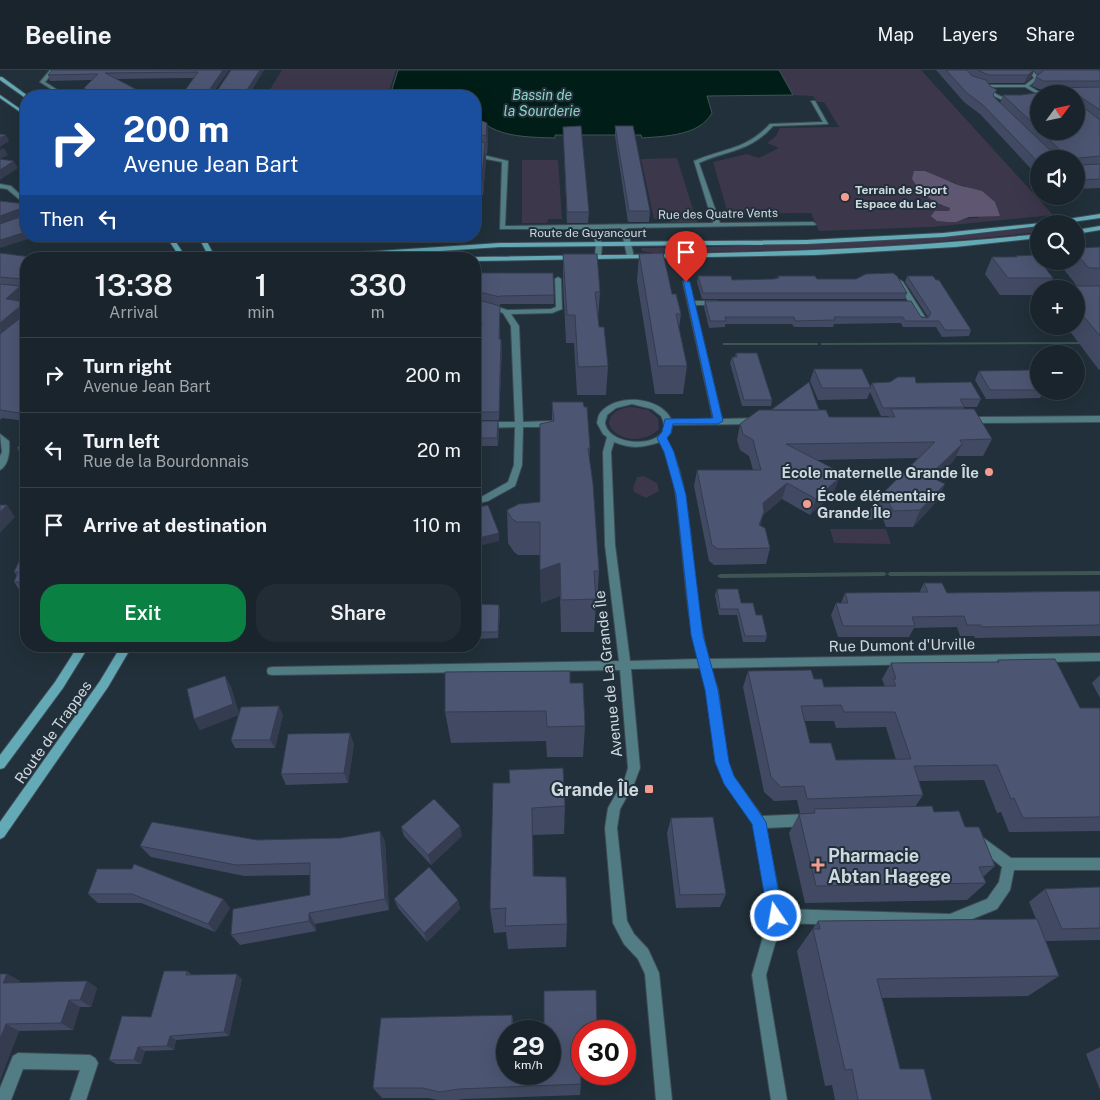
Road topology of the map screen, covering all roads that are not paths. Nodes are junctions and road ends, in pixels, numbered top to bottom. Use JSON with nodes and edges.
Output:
{"nodes":[{"id":1,"x":53,"y":70,"type":"edge"},
{"id":2,"x":60,"y":70,"type":"edge"},
{"id":3,"x":1030,"y":70,"type":"edge"},
{"id":4,"x":0,"y":78,"type":"edge"},
{"id":5,"x":979,"y":84,"type":"edge"},
{"id":6,"x":986,"y":86,"type":"junction"},
{"id":7,"x":1026,"y":86,"type":"junction"},
{"id":8,"x":1030,"y":88,"type":"edge"},
{"id":9,"x":55,"y":90,"type":"edge"},
{"id":10,"x":20,"y":92,"type":"edge"},
{"id":11,"x":0,"y":96,"type":"edge"},
{"id":12,"x":1030,"y":99,"type":"edge"},
{"id":13,"x":813,"y":102,"type":"dead end"},
{"id":14,"x":20,"y":111,"type":"edge"},
{"id":15,"x":481,"y":156,"type":"edge"},
{"id":16,"x":0,"y":186,"type":"edge"},
{"id":17,"x":20,"y":197,"type":"edge"},
{"id":18,"x":1100,"y":216,"type":"edge"},
{"id":19,"x":1085,"y":218,"type":"edge"},
{"id":20,"x":813,"y":224,"type":"dead end"},
{"id":21,"x":717,"y":225,"type":"junction"},
{"id":22,"x":1030,"y":225,"type":"edge"},
{"id":23,"x":624,"y":226,"type":"junction"},
{"id":24,"x":595,"y":227,"type":"junction"},
{"id":25,"x":1100,"y":228,"type":"edge"},
{"id":26,"x":1085,"y":230,"type":"edge"},
{"id":27,"x":1030,"y":237,"type":"edge"},
{"id":28,"x":599,"y":245,"type":"junction"},
{"id":29,"x":630,"y":245,"type":"junction"},
{"id":30,"x":380,"y":252,"type":"edge"},
{"id":31,"x":598,"y":256,"type":"junction"},
{"id":32,"x":630,"y":256,"type":"junction"},
{"id":33,"x":481,"y":259,"type":"edge"},
{"id":34,"x":558,"y":279,"type":"dead end"},
{"id":35,"x":898,"y":279,"type":"edge"},
{"id":36,"x":686,"y":282,"type":"dead end"},
{"id":37,"x":0,"y":286,"type":"edge"},
{"id":38,"x":20,"y":289,"type":"edge"},
{"id":39,"x":912,"y":302,"type":"junction"},
{"id":40,"x":720,"y":303,"type":"edge"},
{"id":41,"x":902,"y":303,"type":"edge"},
{"id":42,"x":481,"y":304,"type":"edge"},
{"id":43,"x":692,"y":304,"type":"junction"},
{"id":44,"x":506,"y":312,"type":"junction"},
{"id":45,"x":923,"y":320,"type":"edge"},
{"id":46,"x":955,"y":420,"type":"edge"},
{"id":47,"x":1100,"y":420,"type":"edge"},
{"id":48,"x":718,"y":421,"type":"junction"},
{"id":49,"x":768,"y":421,"type":"edge"},
{"id":50,"x":668,"y":422,"type":"junction"},
{"id":51,"x":518,"y":423,"type":"junction"},
{"id":52,"x":561,"y":424,"type":"edge"},
{"id":53,"x":590,"y":424,"type":"edge"},
{"id":54,"x":600,"y":424,"type":"junction"},
{"id":55,"x":481,"y":425,"type":"edge"},
{"id":56,"x":0,"y":437,"type":"edge"},
{"id":57,"x":611,"y":438,"type":"junction"},
{"id":58,"x":662,"y":438,"type":"junction"},
{"id":59,"x":0,"y":466,"type":"edge"},
{"id":60,"x":481,"y":500,"type":"edge"},
{"id":61,"x":80,"y":652,"type":"edge"},
{"id":62,"x":123,"y":652,"type":"edge"},
{"id":63,"x":1100,"y":657,"type":"edge"},
{"id":64,"x":705,"y":663,"type":"junction"},
{"id":65,"x":625,"y":665,"type":"junction"},
{"id":66,"x":272,"y":671,"type":"dead end"},
{"id":67,"x":0,"y":764,"type":"edge"},
{"id":68,"x":820,"y":820,"type":"edge"},
{"id":69,"x":759,"y":822,"type":"junction"},
{"id":70,"x":966,"y":831,"type":"edge"},
{"id":71,"x":0,"y":833,"type":"edge"},
{"id":72,"x":1009,"y":864,"type":"junction"},
{"id":73,"x":1100,"y":864,"type":"edge"},
{"id":74,"x":776,"y":916,"type":"junction"},
{"id":75,"x":3,"y":1100,"type":"edge"},
{"id":76,"x":78,"y":1100,"type":"edge"},
{"id":77,"x":664,"y":1100,"type":"edge"},
{"id":78,"x":779,"y":1100,"type":"edge"}],
"edges":[{"from":1,"to":2,"type":"street"},
{"from":1,"to":9,"type":"street"},
{"from":3,"to":7,"type":"street"},
{"from":4,"to":10,"type":"main road"},
{"from":5,"to":6,"type":"street"},
{"from":6,"to":7,"type":"street"},
{"from":6,"to":12,"type":"street"},
{"from":7,"to":8,"type":"street"},
{"from":11,"to":14,"type":"main road"},
{"from":13,"to":21,"type":"street"},
{"from":15,"to":24,"type":"street","name":"Rue des Quatre Vents"},
{"from":16,"to":17,"type":"street"},
{"from":18,"to":19,"type":"main road"},
{"from":20,"to":21,"type":"street","name":"Rue des Quatre Vents"},
{"from":21,"to":23,"type":"street","name":"Rue des Quatre Vents"},
{"from":22,"to":29,"type":"main road","name":"Route de Guyancourt"},
{"from":23,"to":24,"type":"street","name":"Rue des Quatre Vents"},
{"from":23,"to":29,"type":"street"},
{"from":24,"to":28,"type":"street"},
{"from":25,"to":26,"type":"main road"},
{"from":27,"to":32,"type":"main road","name":"Route de Guyancourt"},
{"from":28,"to":29,"type":"main road","name":"Route de Guyancourt"},
{"from":28,"to":30,"type":"main road","name":"Route de Guyancourt"},
{"from":28,"to":31,"type":"street"},
{"from":29,"to":32,"type":"street"},
{"from":31,"to":32,"type":"main road","name":"Route de Guyancourt"},
{"from":31,"to":33,"type":"main road","name":"Route de Guyancourt"},
{"from":34,"to":44,"type":"street"},
{"from":35,"to":39,"type":"street"},
{"from":36,"to":43,"type":"street"},
{"from":37,"to":38,"type":"street"},
{"from":39,"to":41,"type":"street"},
{"from":39,"to":45,"type":"street"},
{"from":40,"to":43,"type":"street"},
{"from":42,"to":44,"type":"street"},
{"from":43,"to":48,"type":"street"},
{"from":44,"to":51,"type":"street"},
{"from":46,"to":47,"type":"street"},
{"from":48,"to":49,"type":"street"},
{"from":48,"to":50,"type":"street"},
{"from":50,"to":54,"type":"street"},
{"from":50,"to":58,"type":"street"},
{"from":51,"to":52,"type":"street"},
{"from":51,"to":55,"type":"street"},
{"from":51,"to":60,"type":"street"},
{"from":53,"to":54,"type":"street"},
{"from":54,"to":57,"type":"street"},
{"from":56,"to":59,"type":"street"},
{"from":57,"to":58,"type":"street"},
{"from":57,"to":65,"type":"street","name":"Avenue de La Grande Île"},
{"from":58,"to":64,"type":"street"},
{"from":61,"to":67,"type":"main road","name":"Route de Trappes"},
{"from":62,"to":71,"type":"main road","name":"Route de Trappes"},
{"from":63,"to":64,"type":"street","name":"Rue Dumont d'Urville"},
{"from":64,"to":65,"type":"street","name":"Rue Dumont d'Urville"},
{"from":64,"to":69,"type":"street"},
{"from":65,"to":66,"type":"street","name":"Rue Dumont d'Urville"},
{"from":65,"to":77,"type":"street","name":"Avenue de La Grande Île"},
{"from":68,"to":69,"type":"street"},
{"from":69,"to":74,"type":"street"},
{"from":70,"to":72,"type":"street"},
{"from":72,"to":73,"type":"street"},
{"from":72,"to":74,"type":"street"},
{"from":74,"to":78,"type":"street"},
{"from":75,"to":76,"type":"street"}]}
